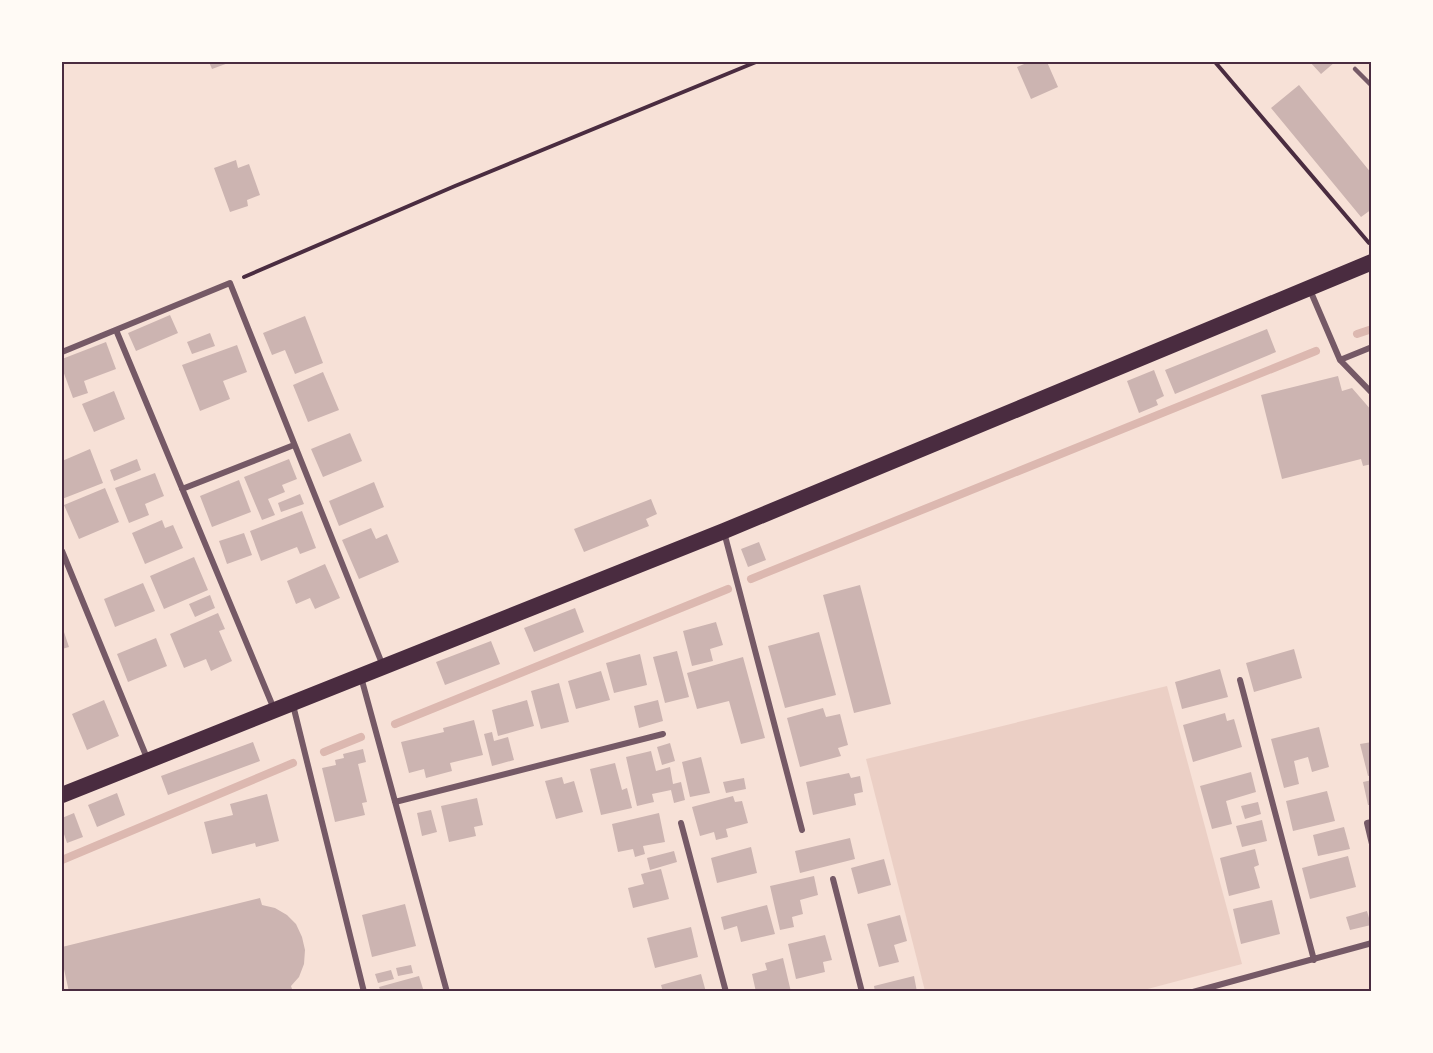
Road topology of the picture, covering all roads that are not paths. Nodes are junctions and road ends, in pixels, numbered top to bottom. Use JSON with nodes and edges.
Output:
{"nodes":[{"id":1,"x":1355,"y":69,"type":"dead end"},
{"id":2,"x":1371,"y":86,"type":"edge"},
{"id":3,"x":1371,"y":262,"type":"edge"},
{"id":4,"x":1309,"y":287,"type":"junction"},
{"id":5,"x":116,"y":330,"type":"junction"},
{"id":6,"x":1371,"y":347,"type":"edge"},
{"id":7,"x":62,"y":352,"type":"edge"},
{"id":8,"x":1340,"y":360,"type":"junction"},
{"id":9,"x":1371,"y":393,"type":"edge"},
{"id":10,"x":294,"y":445,"type":"junction"},
{"id":11,"x":182,"y":489,"type":"junction"},
{"id":12,"x":724,"y":531,"type":"junction"},
{"id":13,"x":62,"y":551,"type":"edge"},
{"id":14,"x":383,"y":667,"type":"junction"},
{"id":15,"x":361,"y":675,"type":"junction"},
{"id":16,"x":1240,"y":680,"type":"dead end"},
{"id":17,"x":292,"y":704,"type":"junction"},
{"id":18,"x":275,"y":711,"type":"junction"},
{"id":19,"x":663,"y":734,"type":"dead end"},
{"id":20,"x":148,"y":760,"type":"junction"},
{"id":21,"x":62,"y":795,"type":"edge"},
{"id":22,"x":395,"y":802,"type":"junction"},
{"id":23,"x":1371,"y":822,"type":"edge"},
{"id":24,"x":681,"y":823,"type":"dead end"},
{"id":25,"x":802,"y":830,"type":"dead end"},
{"id":26,"x":1371,"y":844,"type":"edge"},
{"id":27,"x":833,"y":879,"type":"dead end"},
{"id":28,"x":1371,"y":943,"type":"edge"},
{"id":29,"x":1314,"y":960,"type":"junction"},
{"id":30,"x":364,"y":992,"type":"edge"},
{"id":31,"x":447,"y":992,"type":"edge"},
{"id":32,"x":726,"y":992,"type":"edge"},
{"id":33,"x":862,"y":992,"type":"edge"},
{"id":34,"x":1193,"y":992,"type":"edge"}],
"edges":[{"from":1,"to":2,"type":"lane"},
{"from":3,"to":4,"type":"highway"},
{"from":4,"to":8,"type":"street"},
{"from":4,"to":12,"type":"highway"},
{"from":5,"to":7,"type":"street"},
{"from":5,"to":10,"type":"street"},
{"from":5,"to":11,"type":"street"},
{"from":6,"to":8,"type":"street"},
{"from":8,"to":9,"type":"street"},
{"from":10,"to":11,"type":"street"},
{"from":10,"to":14,"type":"street"},
{"from":11,"to":18,"type":"street"},
{"from":12,"to":14,"type":"highway"},
{"from":12,"to":25,"type":"street"},
{"from":13,"to":20,"type":"street"},
{"from":14,"to":15,"type":"highway"},
{"from":15,"to":17,"type":"highway"},
{"from":15,"to":22,"type":"street"},
{"from":16,"to":29,"type":"street"},
{"from":17,"to":18,"type":"highway"},
{"from":17,"to":30,"type":"street"},
{"from":18,"to":20,"type":"highway"},
{"from":19,"to":22,"type":"street"},
{"from":20,"to":21,"type":"highway"},
{"from":22,"to":31,"type":"street"},
{"from":23,"to":26,"type":"street"},
{"from":24,"to":32,"type":"street"},
{"from":27,"to":33,"type":"street"},
{"from":28,"to":29,"type":"street"},
{"from":29,"to":34,"type":"street"}]}
